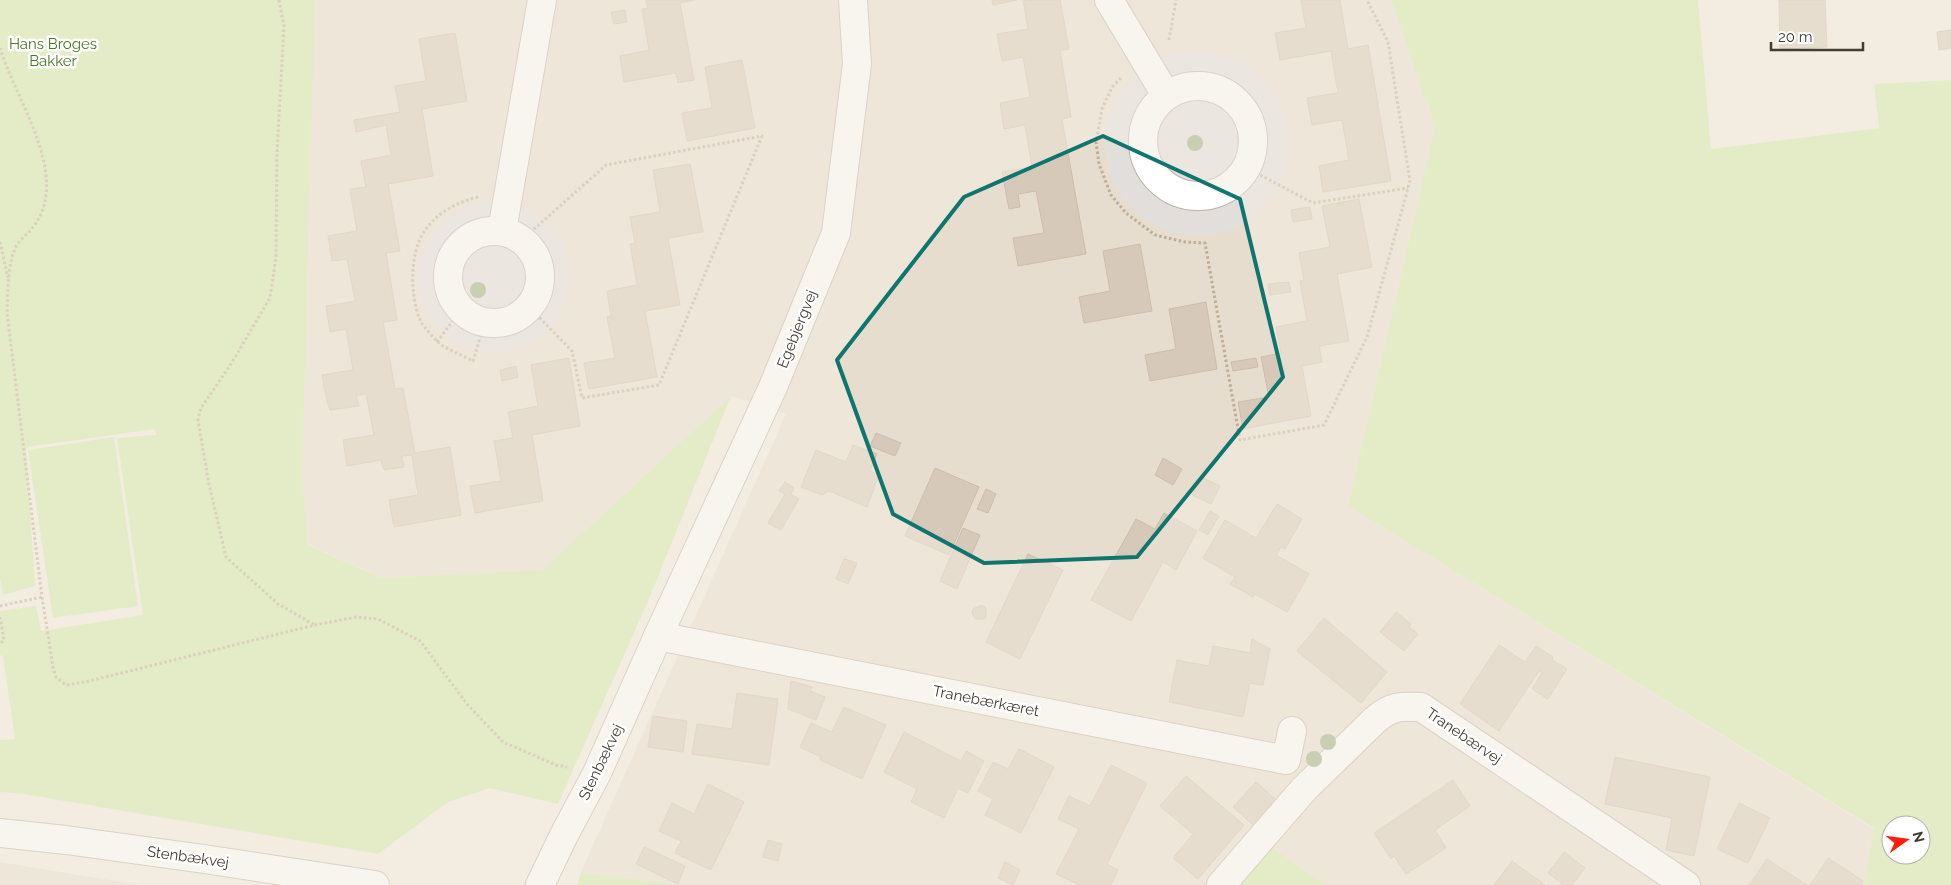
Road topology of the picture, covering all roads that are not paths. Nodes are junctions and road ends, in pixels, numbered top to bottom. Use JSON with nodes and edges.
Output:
{"nodes":[{"id":1,"x":542,"y":0,"type":"edge"},
{"id":2,"x":853,"y":0,"type":"edge"},
{"id":3,"x":1109,"y":0,"type":"edge"},
{"id":4,"x":1166,"y":95,"type":"junction"},
{"id":5,"x":512,"y":236,"type":"junction"},
{"id":6,"x":658,"y":636,"type":"junction"},
{"id":7,"x":1292,"y":731,"type":"dead end"},
{"id":8,"x":0,"y":833,"type":"edge"},
{"id":9,"x":375,"y":885,"type":"edge"},
{"id":10,"x":540,"y":885,"type":"edge"},
{"id":11,"x":1221,"y":885,"type":"edge"},
{"id":12,"x":1686,"y":885,"type":"edge"}],
"edges":[{"from":1,"to":5,"type":"street"},
{"from":2,"to":6,"type":"street","name":"Egebjergvej"},
{"from":3,"to":4,"type":"street"},
{"from":4,"to":4,"type":"street"},
{"from":5,"to":5,"type":"street"},
{"from":6,"to":7,"type":"street","name":"Tranebærkæret"},
{"from":6,"to":10,"type":"street","name":"Stenbækvej"},
{"from":8,"to":9,"type":"street","name":"Stenbækvej"},
{"from":11,"to":12,"type":"street","name":"Tranebærvej"}]}
